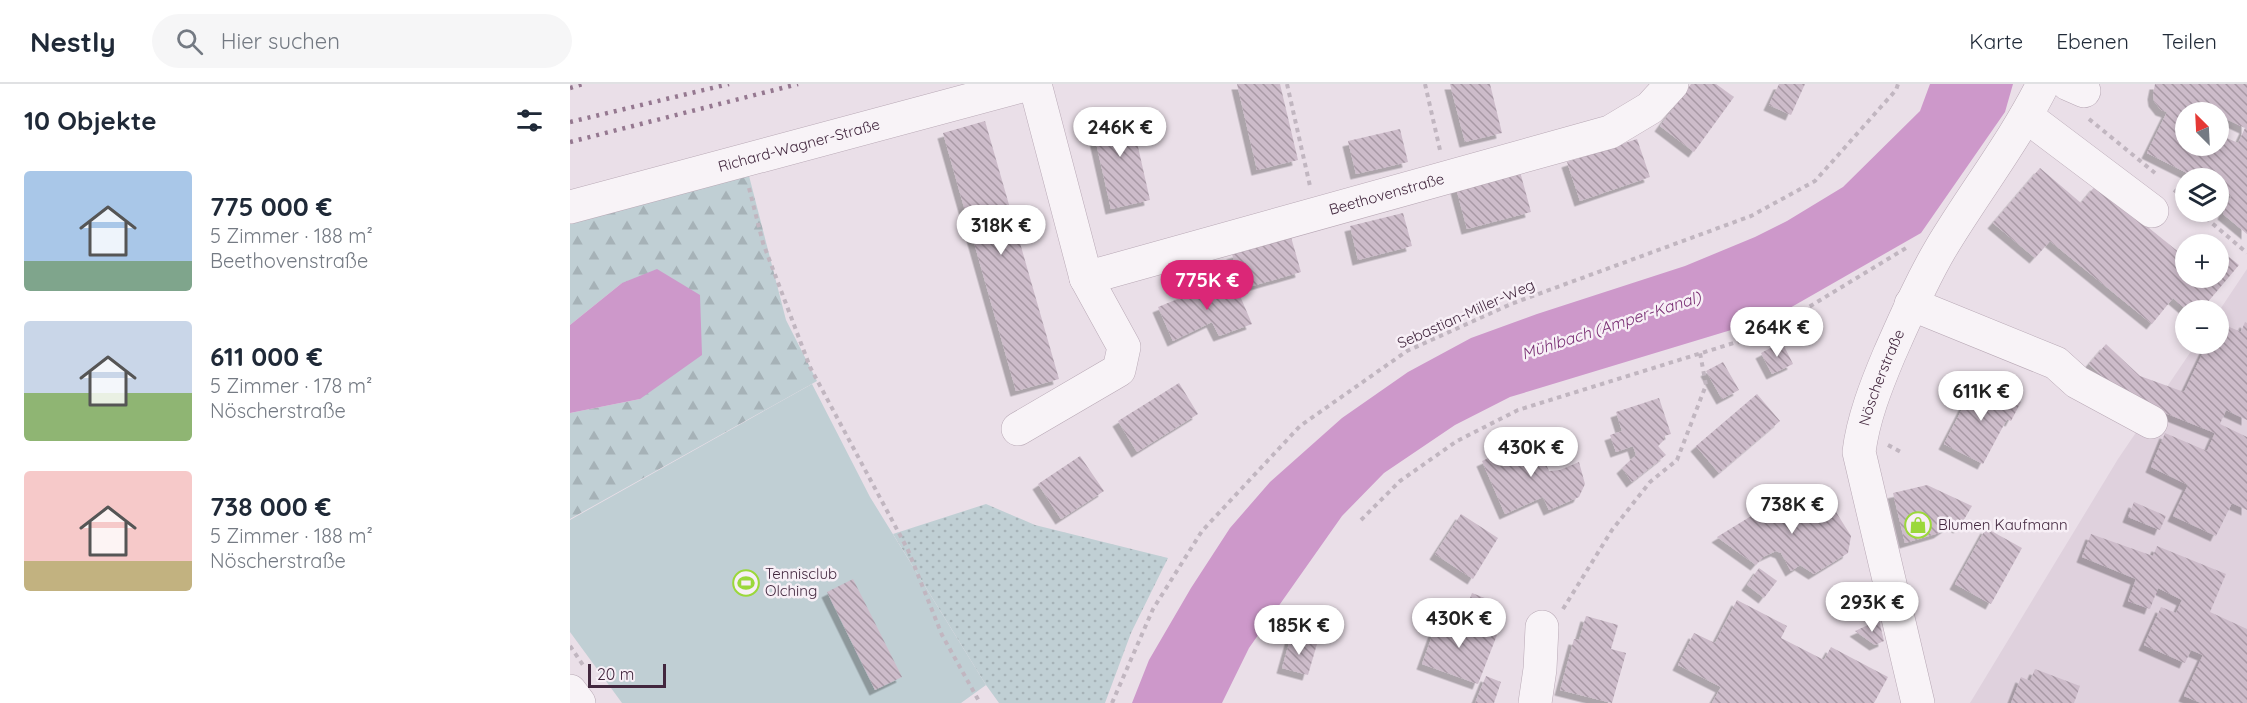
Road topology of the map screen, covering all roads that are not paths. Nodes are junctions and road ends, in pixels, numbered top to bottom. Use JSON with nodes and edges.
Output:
{"nodes":[{"id":1,"x":1029,"y":84,"type":"edge"},
{"id":2,"x":1035,"y":84,"type":"edge"},
{"id":3,"x":1672,"y":84,"type":"edge"},
{"id":4,"x":2043,"y":84,"type":"edge"},
{"id":5,"x":2026,"y":116,"type":"junction"},
{"id":6,"x":2160,"y":198,"type":"road end"},
{"id":7,"x":570,"y":207,"type":"edge"},
{"id":8,"x":1086,"y":278,"type":"junction"},
{"id":9,"x":1911,"y":304,"type":"junction"},
{"id":10,"x":2151,"y":422,"type":"dead end"},
{"id":11,"x":1018,"y":429,"type":"dead end"},
{"id":12,"x":1542,"y":627,"type":"road end"},
{"id":13,"x":570,"y":691,"type":"edge"},
{"id":14,"x":579,"y":703,"type":"edge"},
{"id":15,"x":1535,"y":703,"type":"edge"},
{"id":16,"x":1918,"y":703,"type":"edge"}],
"edges":[{"from":1,"to":7,"type":"street","name":"Richard-Wagner-Straße"},
{"from":2,"to":8,"type":"street"},
{"from":3,"to":8,"type":"street","name":"Beethovenstraße"},
{"from":4,"to":5,"type":"street","name":"Nöscherstraße"},
{"from":5,"to":6,"type":"street"},
{"from":5,"to":9,"type":"street","name":"Nöscherstraße"},
{"from":8,"to":11,"type":"street"},
{"from":9,"to":10,"type":"street"},
{"from":9,"to":16,"type":"street","name":"Nöscherstraße"},
{"from":12,"to":15,"type":"street"},
{"from":13,"to":14,"type":"street"}]}
